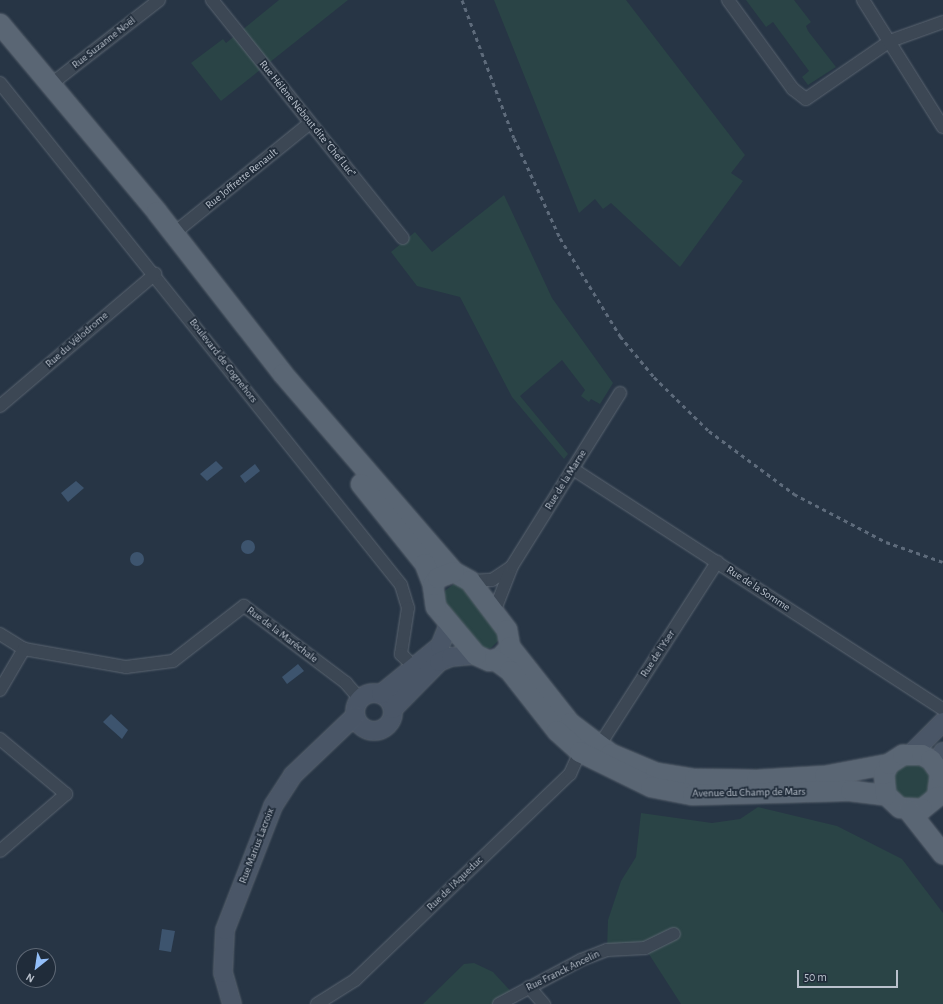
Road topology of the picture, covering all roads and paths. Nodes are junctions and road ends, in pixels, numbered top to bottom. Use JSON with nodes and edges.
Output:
{"nodes":[{"id":1,"x":159,"y":0,"type":"edge"},
{"id":2,"x":212,"y":0,"type":"edge"},
{"id":3,"x":728,"y":0,"type":"edge"},
{"id":4,"x":863,"y":0,"type":"edge"},
{"id":5,"x":942,"y":22,"type":"edge"},
{"id":6,"x":0,"y":24,"type":"edge"},
{"id":7,"x":890,"y":41,"type":"junction"},
{"id":8,"x":0,"y":82,"type":"edge"},
{"id":9,"x":52,"y":87,"type":"junction"},
{"id":10,"x":310,"y":123,"type":"junction"},
{"id":11,"x":943,"y":127,"type":"edge"},
{"id":12,"x":173,"y":234,"type":"junction"},
{"id":13,"x":403,"y":238,"type":"dead end"},
{"id":14,"x":154,"y":274,"type":"junction"},
{"id":15,"x":218,"y":294,"type":"junction"},
{"id":16,"x":283,"y":374,"type":"junction"},
{"id":17,"x":620,"y":393,"type":"dead end"},
{"id":18,"x":0,"y":406,"type":"edge"},
{"id":19,"x":573,"y":469,"type":"junction"},
{"id":20,"x":717,"y":562,"type":"junction"},
{"id":21,"x":512,"y":566,"type":"junction"},
{"id":22,"x":462,"y":577,"type":"junction"},
{"id":23,"x":433,"y":585,"type":"junction"},
{"id":24,"x":494,"y":612,"type":"junction"},
{"id":25,"x":449,"y":624,"type":"junction"},
{"id":26,"x":0,"y":634,"type":"edge"},
{"id":27,"x":510,"y":647,"type":"junction"},
{"id":28,"x":24,"y":648,"type":"junction"},
{"id":29,"x":476,"y":655,"type":"junction"},
{"id":30,"x":494,"y":660,"type":"junction"},
{"id":31,"x":416,"y":669,"type":"junction"},
{"id":32,"x":0,"y":690,"type":"edge"},
{"id":33,"x":381,"y":694,"type":"junction"},
{"id":34,"x":357,"y":707,"type":"junction"},
{"id":35,"x":393,"y":709,"type":"junction"},
{"id":36,"x":943,"y":709,"type":"edge"},
{"id":37,"x":943,"y":722,"type":"edge"},
{"id":38,"x":0,"y":739,"type":"edge"},
{"id":39,"x":598,"y":746,"type":"junction"},
{"id":40,"x":580,"y":752,"type":"junction"},
{"id":41,"x":912,"y":753,"type":"junction"},
{"id":42,"x":889,"y":764,"type":"junction"},
{"id":43,"x":941,"y":768,"type":"edge"},
{"id":44,"x":886,"y":795,"type":"junction"},
{"id":45,"x":909,"y":811,"type":"junction"},
{"id":46,"x":0,"y":851,"type":"edge"},
{"id":47,"x":943,"y":854,"type":"edge"},
{"id":48,"x":674,"y":934,"type":"dead end"},
{"id":49,"x":529,"y":987,"type":"junction"},
{"id":50,"x":232,"y":1004,"type":"edge"},
{"id":51,"x":317,"y":1004,"type":"edge"},
{"id":52,"x":499,"y":1004,"type":"edge"},
{"id":53,"x":544,"y":1004,"type":"edge"}],
"edges":[{"from":1,"to":9,"type":"street","name":"Rue Suzanne Noël"},
{"from":2,"to":10,"type":"street","name":"Rue Hélène Nebout dite \"Chef Luc\""},
{"from":3,"to":7,"type":"street"},
{"from":4,"to":7,"type":"street"},
{"from":5,"to":7,"type":"street"},
{"from":6,"to":9,"type":"main road"},
{"from":7,"to":11,"type":"street"},
{"from":8,"to":14,"type":"street","name":"Boulevard de Cognehors"},
{"from":9,"to":12,"type":"main road"},
{"from":9,"to":15,"type":"main road"},
{"from":10,"to":12,"type":"street","name":"Rue Joffrette Renault"},
{"from":10,"to":13,"type":"street","name":"Rue Hélène Nebout dite \"Chef Luc\""},
{"from":12,"to":15,"type":"main road"},
{"from":14,"to":18,"type":"street","name":"Rue du Vélodrome"},
{"from":14,"to":31,"type":"street","name":"Boulevard de Cognehors"},
{"from":15,"to":16,"type":"main road"},
{"from":16,"to":22,"type":"main road"},
{"from":16,"to":23,"type":"main road"},
{"from":17,"to":19,"type":"street","name":"Rue de la Marne"},
{"from":19,"to":20,"type":"street","name":"Rue de la Somme"},
{"from":19,"to":21,"type":"street","name":"Rue de la Marne"},
{"from":20,"to":36,"type":"street","name":"Rue de la Somme"},
{"from":20,"to":39,"type":"street","name":"Rue de l'Yser"},
{"from":21,"to":22,"type":"street","name":"Rue de la Marne"},
{"from":21,"to":24,"type":"street","name":"Rue de la Marne"},
{"from":22,"to":23,"type":"main road"},
{"from":22,"to":24,"type":"main road"},
{"from":23,"to":25,"type":"main road"},
{"from":24,"to":27,"type":"main road"},
{"from":25,"to":29,"type":"main road"},
{"from":25,"to":31,"type":"main road"},
{"from":26,"to":28,"type":"street","name":"Rue de la Maréchale"},
{"from":27,"to":30,"type":"main road"},
{"from":27,"to":39,"type":"main road","name":"Avenue du Champ de Mars"},
{"from":28,"to":32,"type":"street"},
{"from":28,"to":34,"type":"street","name":"Rue de la Maréchale"},
{"from":29,"to":30,"type":"main road","name":"Avenue du Champ de Mars"},
{"from":29,"to":35,"type":"main road"},
{"from":30,"to":40,"type":"main road","name":"Avenue du Champ de Mars"},
{"from":31,"to":33,"type":"main road"},
{"from":33,"to":34,"type":"main road"},
{"from":33,"to":35,"type":"main road"},
{"from":34,"to":35,"type":"main road"},
{"from":34,"to":50,"type":"main road","name":"Rue Marius Lacroix"},
{"from":37,"to":41,"type":"main road"},
{"from":38,"to":46,"type":"street"},
{"from":39,"to":42,"type":"main road","name":"Avenue du Champ de Mars"},
{"from":40,"to":44,"type":"main road","name":"Avenue du Champ de Mars"},
{"from":40,"to":51,"type":"street","name":"Rue de l'Aqueduc"},
{"from":41,"to":42,"type":"main road"},
{"from":41,"to":43,"type":"main road"},
{"from":42,"to":44,"type":"main road"},
{"from":43,"to":45,"type":"main road"},
{"from":44,"to":45,"type":"main road"},
{"from":45,"to":47,"type":"main road"},
{"from":48,"to":49,"type":"street","name":"Rue Franck Ancelin"},
{"from":49,"to":52,"type":"street","name":"Rue Franck Ancelin"},
{"from":49,"to":53,"type":"street"}]}
